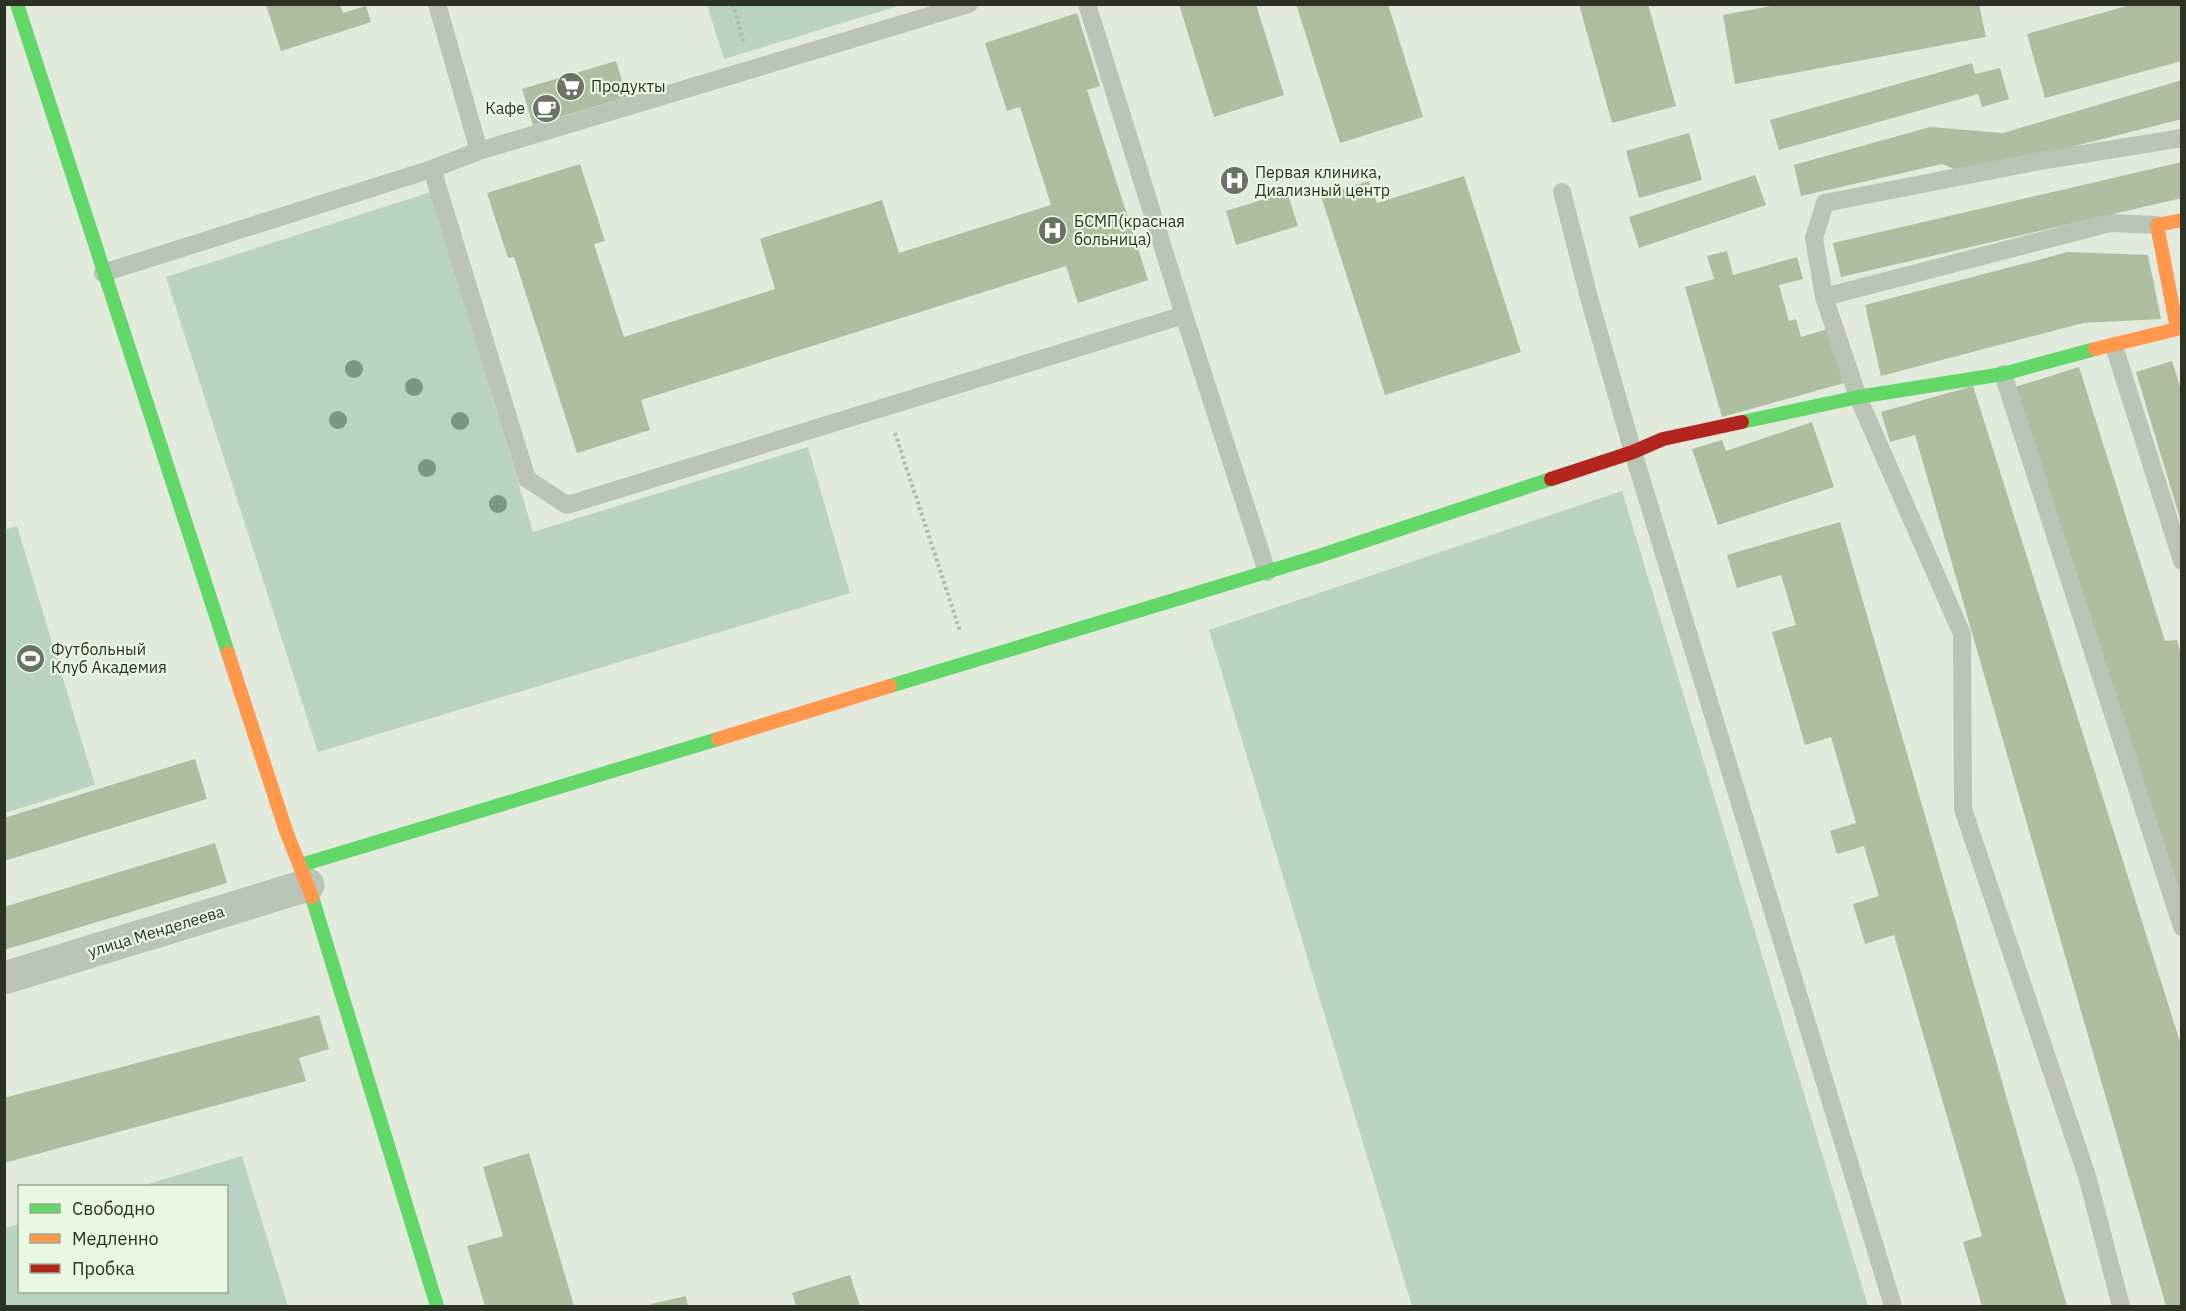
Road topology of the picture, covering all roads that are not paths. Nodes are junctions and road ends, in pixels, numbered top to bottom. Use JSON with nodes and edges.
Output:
{"nodes":[{"id":1,"x":17,"y":4,"type":"edge"},
{"id":2,"x":437,"y":4,"type":"edge"},
{"id":3,"x":969,"y":4,"type":"edge"},
{"id":4,"x":1087,"y":4,"type":"edge"},
{"id":5,"x":2181,"y":138,"type":"edge"},
{"id":6,"x":479,"y":151,"type":"junction"},
{"id":7,"x":432,"y":169,"type":"junction"},
{"id":8,"x":1562,"y":192,"type":"dead end"},
{"id":9,"x":2181,"y":220,"type":"edge"},
{"id":10,"x":2157,"y":225,"type":"junction"},
{"id":11,"x":103,"y":273,"type":"junction"},
{"id":12,"x":1824,"y":297,"type":"junction"},
{"id":13,"x":1184,"y":315,"type":"junction"},
{"id":14,"x":2179,"y":335,"type":"edge"},
{"id":15,"x":2114,"y":346,"type":"junction"},
{"id":16,"x":2003,"y":374,"type":"junction"},
{"id":17,"x":1858,"y":397,"type":"junction"},
{"id":18,"x":1634,"y":452,"type":"junction"},
{"id":19,"x":2181,"y":561,"type":"edge"},
{"id":20,"x":1268,"y":572,"type":"junction"},
{"id":21,"x":304,"y":875,"type":"junction"},
{"id":22,"x":2181,"y":927,"type":"edge"},
{"id":23,"x":4,"y":978,"type":"edge"},
{"id":24,"x":437,"y":1306,"type":"edge"},
{"id":25,"x":1893,"y":1306,"type":"edge"},
{"id":26,"x":2121,"y":1306,"type":"edge"}],
"edges":[{"from":1,"to":11,"type":"street"},
{"from":2,"to":6,"type":"lane"},
{"from":3,"to":6,"type":"lane"},
{"from":4,"to":13,"type":"lane"},
{"from":5,"to":12,"type":"lane"},
{"from":6,"to":7,"type":"lane"},
{"from":7,"to":11,"type":"lane"},
{"from":7,"to":13,"type":"lane"},
{"from":8,"to":18,"type":"lane"},
{"from":9,"to":10,"type":"street"},
{"from":10,"to":12,"type":"lane"},
{"from":10,"to":14,"type":"street"},
{"from":11,"to":21,"type":"street"},
{"from":12,"to":17,"type":"lane"},
{"from":13,"to":20,"type":"lane"},
{"from":14,"to":15,"type":"street"},
{"from":15,"to":16,"type":"street"},
{"from":15,"to":19,"type":"lane"},
{"from":16,"to":17,"type":"street"},
{"from":16,"to":22,"type":"lane"},
{"from":17,"to":18,"type":"street"},
{"from":17,"to":26,"type":"lane"},
{"from":18,"to":20,"type":"street"},
{"from":18,"to":25,"type":"lane"},
{"from":20,"to":21,"type":"street"},
{"from":21,"to":23,"type":"street","name":"улица Менделеева"},
{"from":21,"to":24,"type":"street"}]}
